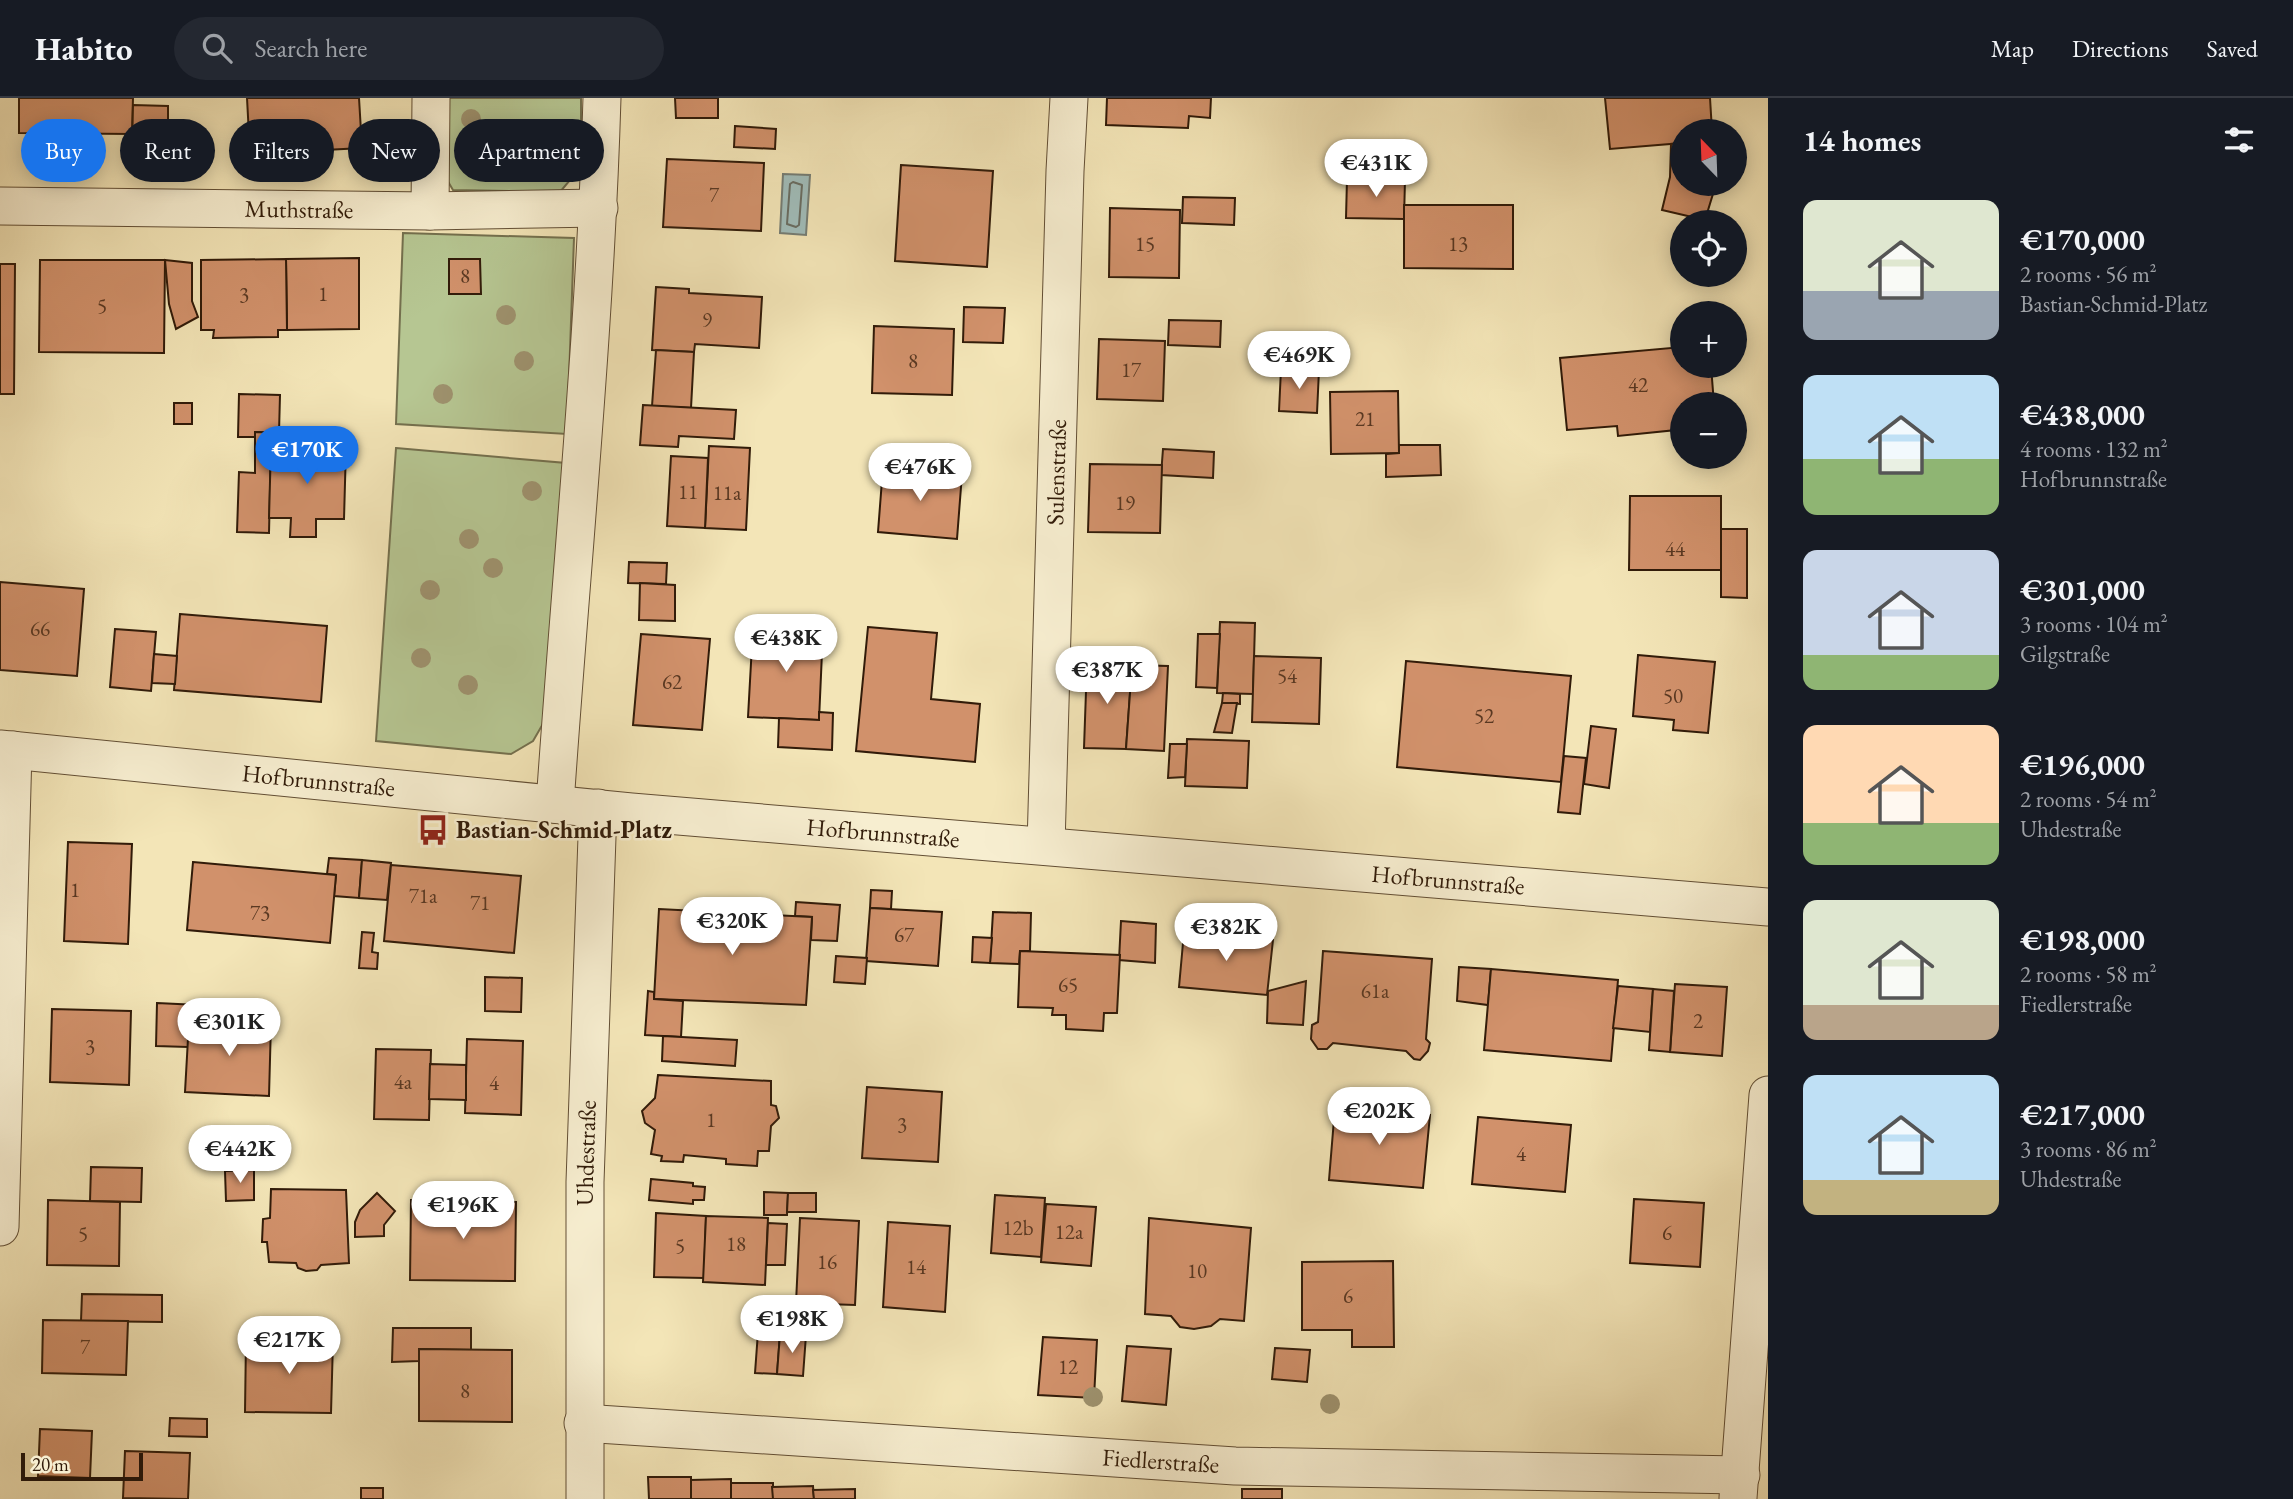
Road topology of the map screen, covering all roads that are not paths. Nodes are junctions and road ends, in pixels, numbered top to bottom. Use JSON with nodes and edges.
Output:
{"nodes":[{"id":1,"x":431,"y":98,"type":"edge"},
{"id":2,"x":602,"y":98,"type":"edge"},
{"id":3,"x":1069,"y":98,"type":"edge"},
{"id":4,"x":0,"y":206,"type":"edge"},
{"id":5,"x":599,"y":208,"type":"junction"},
{"id":6,"x":430,"y":211,"type":"junction"},
{"id":7,"x":7,"y":749,"type":"edge"},
{"id":8,"x":555,"y":804,"type":"junction"},
{"id":9,"x":598,"y":808,"type":"junction"},
{"id":10,"x":1046,"y":846,"type":"junction"},
{"id":11,"x":1768,"y":907,"type":"edge"},
{"id":12,"x":1768,"y":1095,"type":"edge"},
{"id":13,"x":0,"y":1227,"type":"edge"},
{"id":14,"x":583,"y":1423,"type":"junction"},
{"id":15,"x":1739,"y":1487,"type":"edge"},
{"id":16,"x":585,"y":1499,"type":"edge"}],
"edges":[{"from":1,"to":6,"type":"street"},
{"from":2,"to":5,"type":"street"},
{"from":3,"to":10,"type":"street","name":"Sulenstraße"},
{"from":4,"to":6,"type":"street","name":"Muthstraße"},
{"from":5,"to":6,"type":"street","name":"Muthstraße"},
{"from":5,"to":8,"type":"street"},
{"from":7,"to":8,"type":"street","name":"Hofbrunnstraße"},
{"from":7,"to":13,"type":"street"},
{"from":8,"to":9,"type":"street","name":"Hofbrunnstraße"},
{"from":9,"to":10,"type":"street","name":"Hofbrunnstraße"},
{"from":9,"to":14,"type":"street","name":"Uhdestraße"},
{"from":10,"to":11,"type":"street","name":"Hofbrunnstraße"},
{"from":12,"to":15,"type":"street"},
{"from":14,"to":15,"type":"street","name":"Fiedlerstraße"},
{"from":14,"to":16,"type":"street","name":"Uhdestraße"}]}
